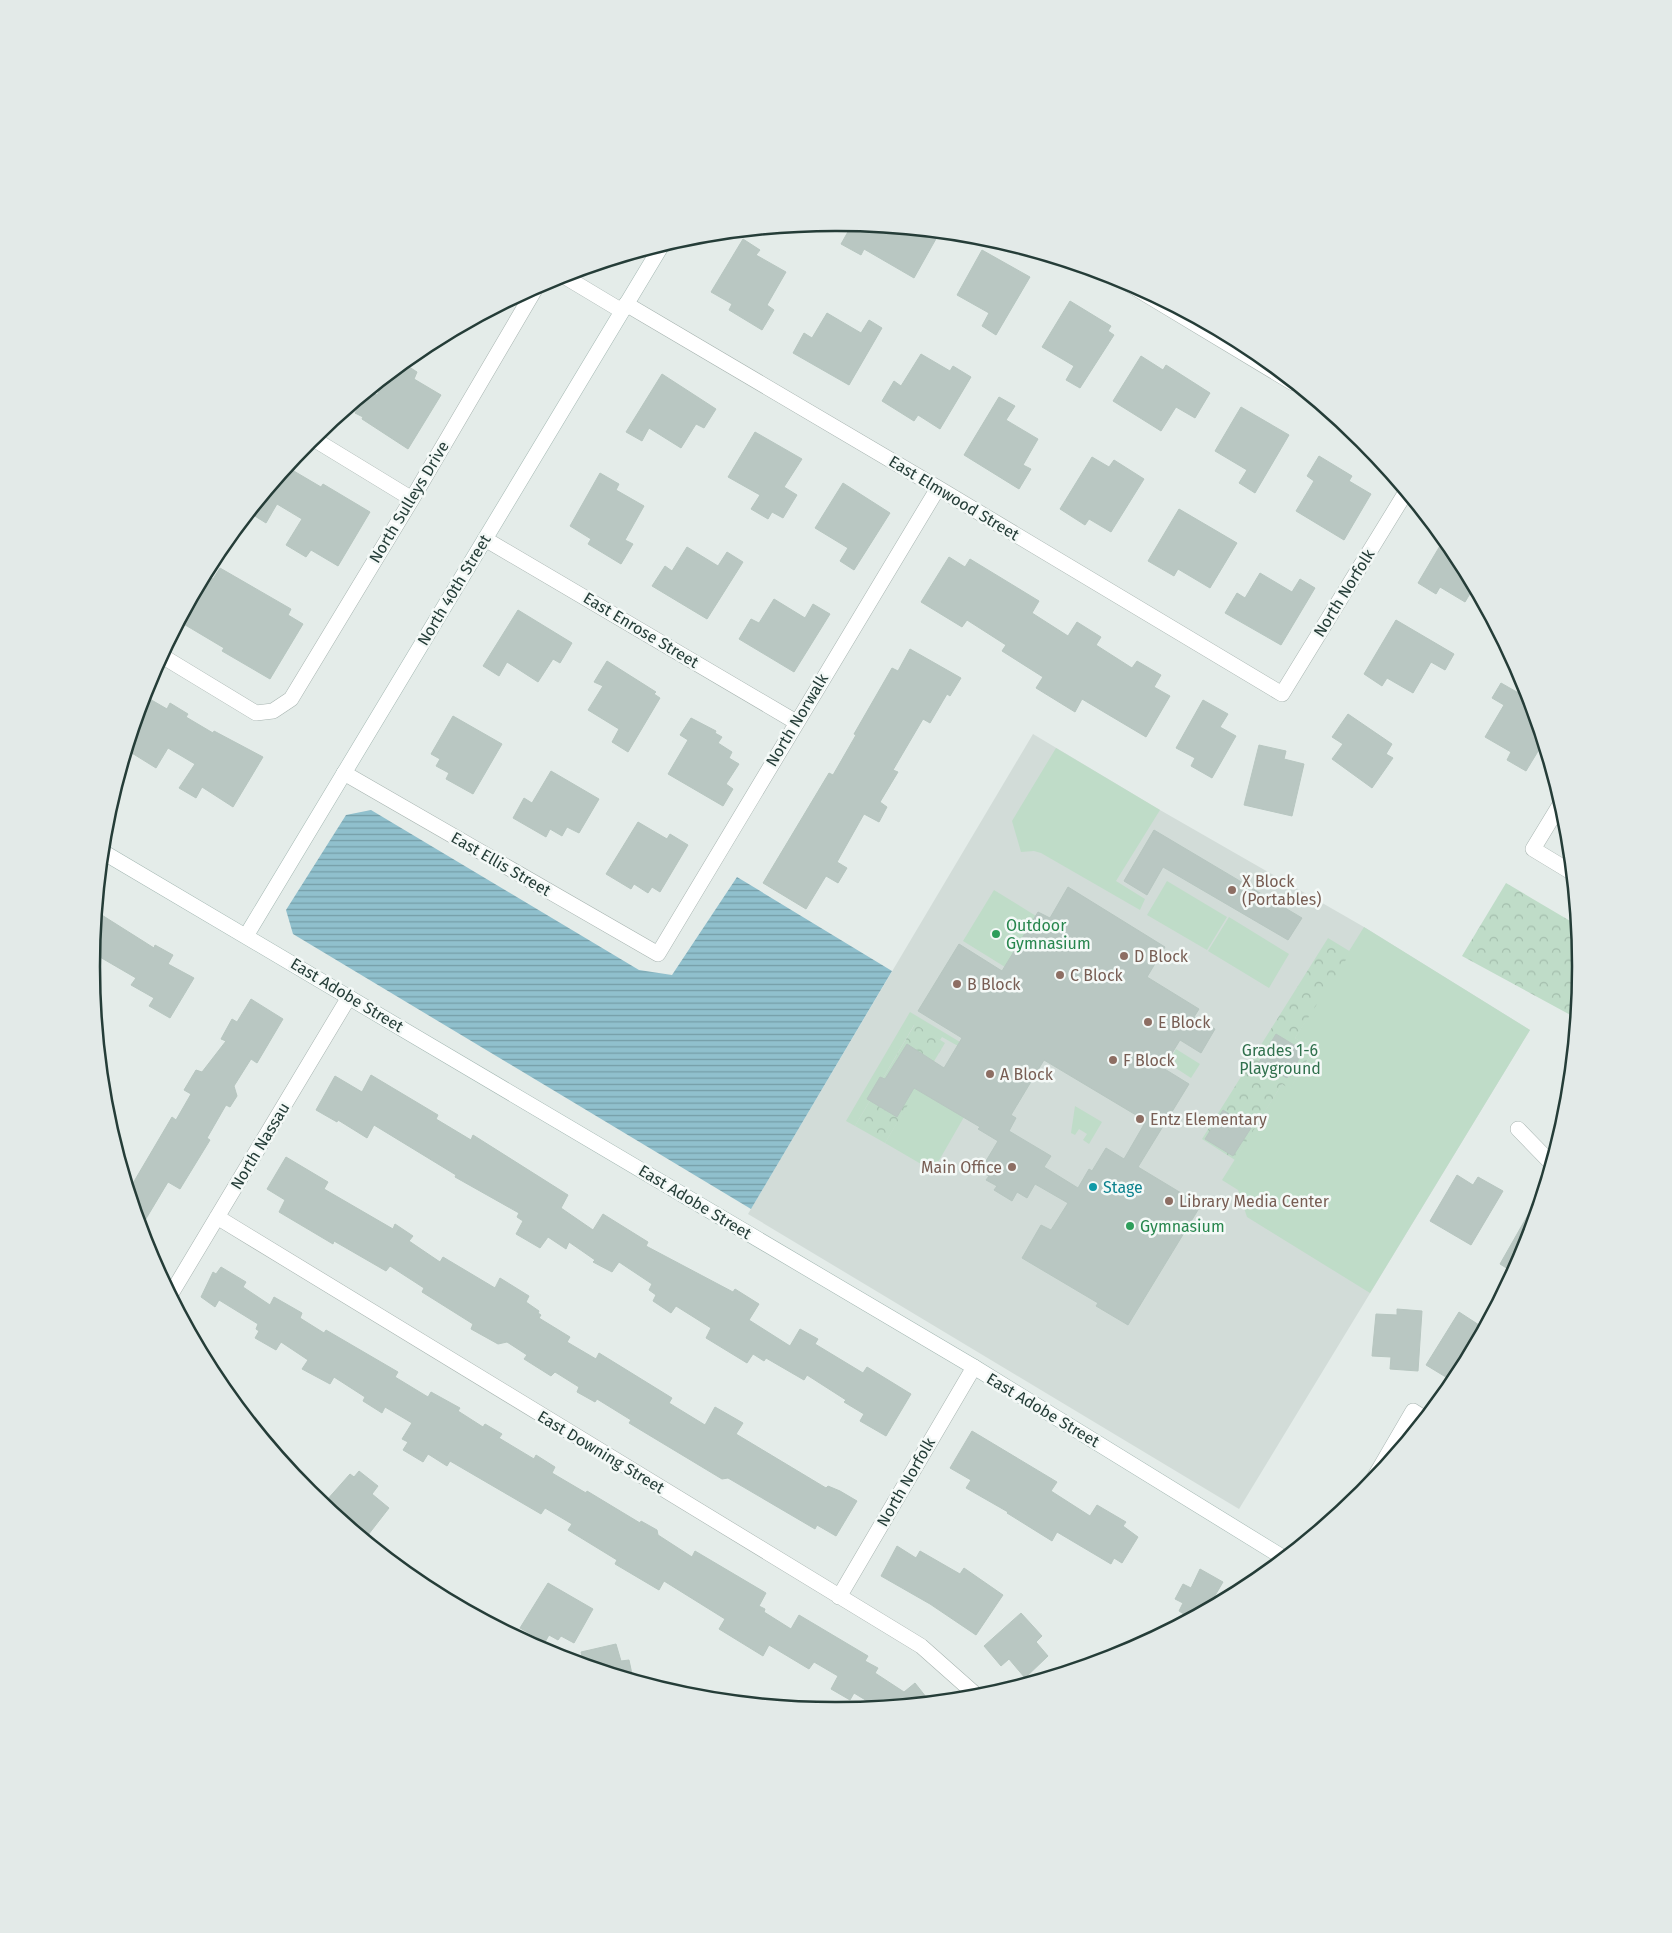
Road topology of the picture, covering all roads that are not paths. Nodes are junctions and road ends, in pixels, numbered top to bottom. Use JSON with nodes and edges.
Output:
{"nodes":[{"id":1,"x":657,"y":253,"type":"edge"},
{"id":2,"x":572,"y":280,"type":"edge"},
{"id":3,"x":530,"y":297,"type":"edge"},
{"id":4,"x":624,"y":308,"type":"junction"},
{"id":5,"x":1197,"y":325,"type":"edge"},
{"id":6,"x":1216,"y":337,"type":"edge"},
{"id":7,"x":320,"y":443,"type":"edge"},
{"id":8,"x":938,"y":488,"type":"junction"},
{"id":9,"x":1403,"y":497,"type":"edge"},
{"id":10,"x":412,"y":499,"type":"junction"},
{"id":11,"x":485,"y":539,"type":"junction"},
{"id":12,"x":168,"y":659,"type":"edge"},
{"id":13,"x":1282,"y":694,"type":"joint"},
{"id":14,"x":796,"y":722,"type":"junction"},
{"id":15,"x":344,"y":773,"type":"junction"},
{"id":16,"x":1555,"y":812,"type":"edge"},
{"id":17,"x":108,"y":856,"type":"edge"},
{"id":18,"x":1566,"y":868,"type":"edge"},
{"id":19,"x":246,"y":936,"type":"junction"},
{"id":20,"x":658,"y":954,"type":"joint"},
{"id":21,"x":349,"y":997,"type":"junction"},
{"id":22,"x":1518,"y":1128,"type":"dead end"},
{"id":23,"x":1547,"y":1158,"type":"edge"},
{"id":24,"x":217,"y":1217,"type":"junction"},
{"id":25,"x":174,"y":1288,"type":"edge"},
{"id":26,"x":974,"y":1368,"type":"junction"},
{"id":27,"x":1278,"y":1554,"type":"edge"},
{"id":28,"x":839,"y":1597,"type":"junction"},
{"id":29,"x":970,"y":1690,"type":"edge"}],
"edges":[{"from":1,"to":4,"type":"street","name":"North 40th Street"},
{"from":2,"to":4,"type":"street","name":"East Elmwood Street"},
{"from":3,"to":10,"type":"street","name":"North Sulleys Drive"},
{"from":4,"to":8,"type":"street","name":"East Elmwood Street"},
{"from":4,"to":11,"type":"street","name":"North 40th Street"},
{"from":5,"to":6,"type":"street"},
{"from":7,"to":10,"type":"street"},
{"from":8,"to":13,"type":"street","name":"East Elmwood Street"},
{"from":8,"to":14,"type":"street","name":"North Norwalk"},
{"from":9,"to":13,"type":"street","name":"North Norfolk"},
{"from":10,"to":12,"type":"street","name":"North Sulleys Drive"},
{"from":11,"to":14,"type":"street","name":"East Enrose Street"},
{"from":11,"to":15,"type":"street","name":"North 40th Street"},
{"from":14,"to":20,"type":"street","name":"North Norwalk"},
{"from":15,"to":19,"type":"street","name":"North 40th Street"},
{"from":15,"to":20,"type":"street","name":"East Ellis Street"},
{"from":16,"to":18,"type":"street"},
{"from":17,"to":19,"type":"street","name":"East Adobe Street"},
{"from":19,"to":21,"type":"street","name":"East Adobe Street"},
{"from":21,"to":24,"type":"street","name":"North Nassau"},
{"from":21,"to":26,"type":"street","name":"East Adobe Street"},
{"from":22,"to":23,"type":"street"},
{"from":24,"to":25,"type":"street","name":"North Nassau"},
{"from":24,"to":28,"type":"street","name":"East Downing Street"},
{"from":26,"to":27,"type":"street","name":"East Adobe Street"},
{"from":26,"to":28,"type":"street","name":"North Norfolk"},
{"from":28,"to":29,"type":"street","name":"East Downing Street"}]}
